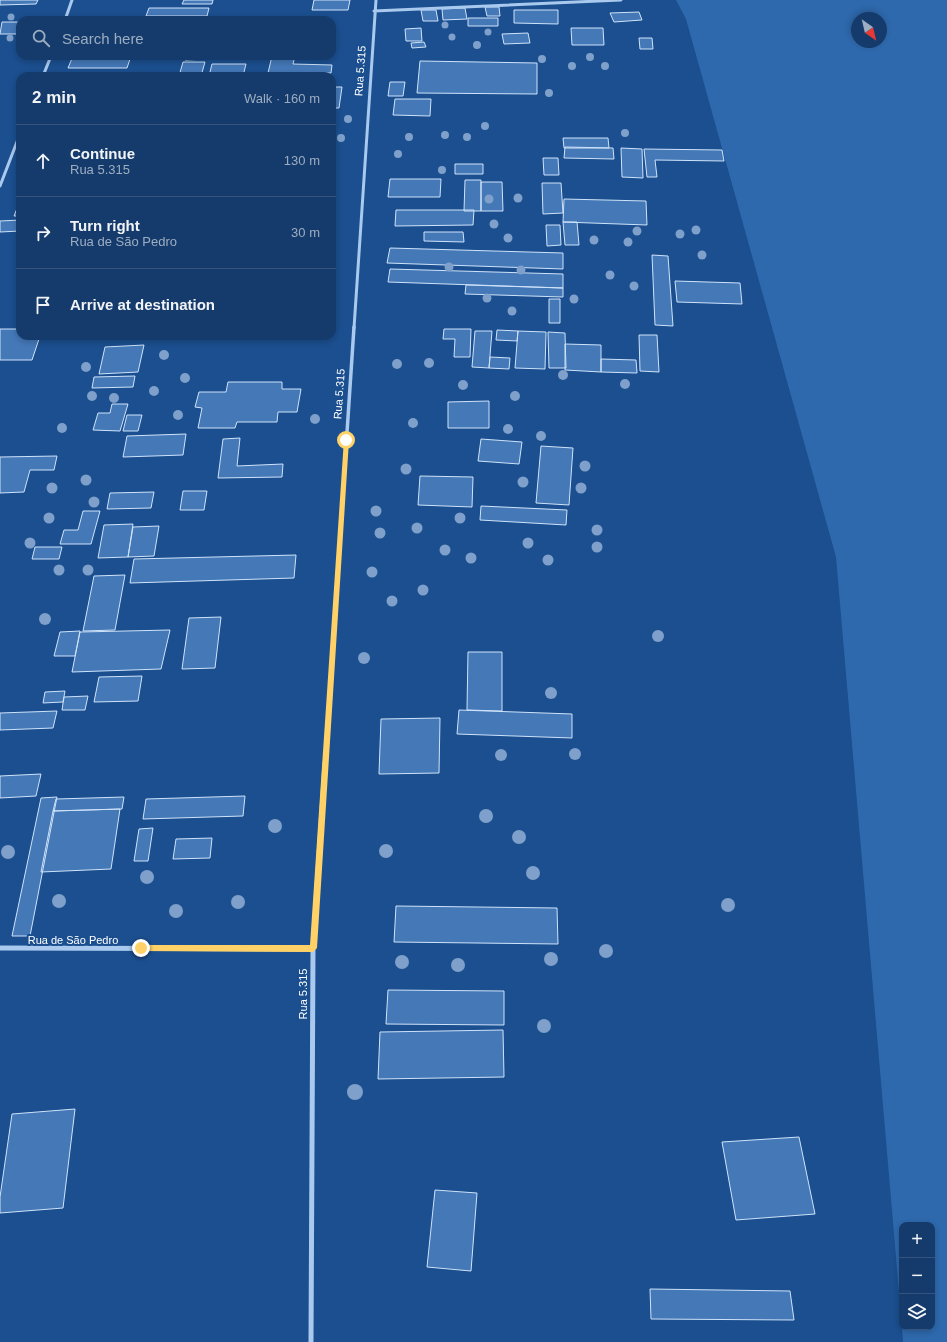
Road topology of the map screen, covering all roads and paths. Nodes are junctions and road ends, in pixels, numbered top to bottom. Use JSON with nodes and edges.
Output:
{"nodes":[{"id":1,"x":72,"y":0,"type":"edge"},
{"id":2,"x":376,"y":0,"type":"edge"},
{"id":3,"x":621,"y":0,"type":"edge"},
{"id":4,"x":374,"y":11,"type":"junction"},
{"id":5,"x":66,"y":16,"type":"edge"},
{"id":6,"x":49,"y":60,"type":"edge"},
{"id":7,"x":45,"y":72,"type":"edge"},
{"id":8,"x":16,"y":144,"type":"edge"},
{"id":9,"x":0,"y":186,"type":"edge"},
{"id":10,"x":0,"y":948,"type":"edge"},
{"id":11,"x":313,"y":948,"type":"junction"},
{"id":12,"x":311,"y":1342,"type":"edge"}],
"edges":[{"from":1,"to":5,"type":"street"},
{"from":2,"to":4,"type":"street","name":"Rua 5.315"},
{"from":3,"to":4,"type":"street"},
{"from":4,"to":11,"type":"street","name":"Rua 5.315"},
{"from":6,"to":7,"type":"street"},
{"from":8,"to":9,"type":"street"},
{"from":10,"to":11,"type":"street","name":"Rua de São Pedro"},
{"from":11,"to":12,"type":"street","name":"Rua 5.315"}]}
